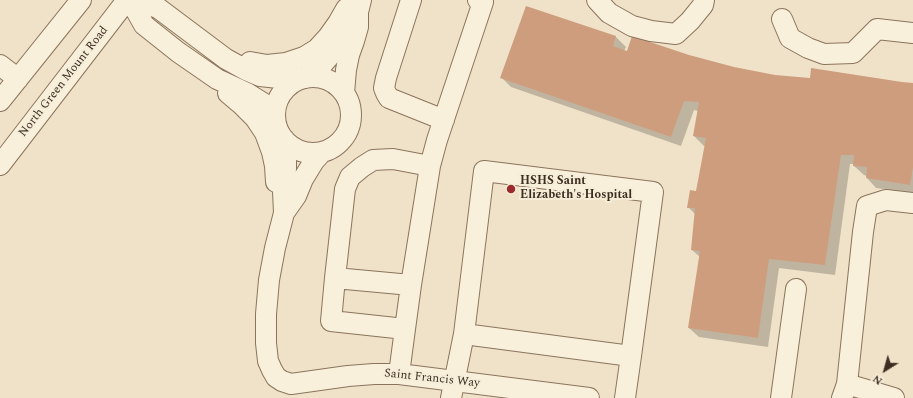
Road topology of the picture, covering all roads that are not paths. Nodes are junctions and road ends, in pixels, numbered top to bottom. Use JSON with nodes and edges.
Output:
{"nodes":[{"id":1,"x":81,"y":0,"type":"edge"},
{"id":2,"x":129,"y":0,"type":"edge"},
{"id":3,"x":135,"y":0,"type":"edge"},
{"id":4,"x":412,"y":0,"type":"edge"},
{"id":5,"x":478,"y":0,"type":"edge"},
{"id":6,"x":597,"y":0,"type":"edge"},
{"id":7,"x":703,"y":2,"type":"edge"},
{"id":8,"x":358,"y":4,"type":"edge"},
{"id":9,"x":782,"y":19,"type":"dead end"},
{"id":10,"x":913,"y":33,"type":"edge"},
{"id":11,"x":226,"y":59,"type":"junction"},
{"id":12,"x":0,"y":65,"type":"edge"},
{"id":13,"x":18,"y":79,"type":"junction"},
{"id":14,"x":217,"y":79,"type":"junction"},
{"id":15,"x":301,"y":79,"type":"junction"},
{"id":16,"x":344,"y":93,"type":"junction"},
{"id":17,"x":0,"y":101,"type":"edge"},
{"id":18,"x":275,"y":115,"type":"junction"},
{"id":19,"x":444,"y":120,"type":"junction"},
{"id":20,"x":284,"y":139,"type":"junction"},
{"id":21,"x":322,"y":152,"type":"junction"},
{"id":22,"x":0,"y":165,"type":"edge"},
{"id":23,"x":430,"y":166,"type":"junction"},
{"id":24,"x":913,"y":203,"type":"edge"},
{"id":25,"x":284,"y":213,"type":"junction"},
{"id":26,"x":278,"y":236,"type":"junction"},
{"id":27,"x":335,"y":278,"type":"junction"},
{"id":28,"x":411,"y":285,"type":"junction"},
{"id":29,"x":796,"y":289,"type":"dead end"},
{"id":30,"x":405,"y":329,"type":"junction"},
{"id":31,"x":464,"y":334,"type":"junction"},
{"id":32,"x":630,"y":356,"type":"junction"},
{"id":33,"x":399,"y":374,"type":"junction"},
{"id":34,"x":453,"y":389,"type":"edge"},
{"id":35,"x":844,"y":391,"type":"edge"},
{"id":36,"x":589,"y":398,"type":"edge"},
{"id":37,"x":625,"y":398,"type":"edge"},
{"id":38,"x":781,"y":398,"type":"edge"},
{"id":39,"x":894,"y":398,"type":"edge"}],
"edges":[{"from":1,"to":13,"type":"street"},
{"from":2,"to":14,"type":"street"},
{"from":2,"to":22,"type":"street","name":"North Green Mount Road"},
{"from":3,"to":11,"type":"street"},
{"from":4,"to":19,"type":"street"},
{"from":5,"to":19,"type":"street"},
{"from":6,"to":7,"type":"street"},
{"from":8,"to":11,"type":"street"},
{"from":8,"to":15,"type":"street"},
{"from":8,"to":16,"type":"street"},
{"from":9,"to":10,"type":"street"},
{"from":11,"to":15,"type":"street"},
{"from":12,"to":13,"type":"street"},
{"from":13,"to":17,"type":"street"},
{"from":14,"to":18,"type":"street"},
{"from":14,"to":26,"type":"street","name":"Saint Francis Way"},
{"from":15,"to":16,"type":"street"},
{"from":15,"to":18,"type":"street"},
{"from":16,"to":21,"type":"street"},
{"from":18,"to":20,"type":"street"},
{"from":19,"to":23,"type":"street"},
{"from":20,"to":21,"type":"street"},
{"from":20,"to":25,"type":"street","name":"Saint Francis Way"},
{"from":21,"to":25,"type":"street","name":"Saint Francis Way"},
{"from":23,"to":27,"type":"street"},
{"from":23,"to":28,"type":"street"},
{"from":24,"to":35,"type":"street"},
{"from":25,"to":26,"type":"street","name":"Saint Francis Way"},
{"from":26,"to":33,"type":"street","name":"Saint Francis Way"},
{"from":27,"to":28,"type":"street"},
{"from":27,"to":30,"type":"street"},
{"from":28,"to":30,"type":"street"},
{"from":29,"to":38,"type":"street"},
{"from":30,"to":33,"type":"street"},
{"from":31,"to":32,"type":"street"},
{"from":31,"to":32,"type":"street"},
{"from":31,"to":34,"type":"street"},
{"from":32,"to":37,"type":"street"},
{"from":33,"to":34,"type":"street","name":"Saint Francis Way"},
{"from":34,"to":36,"type":"street","name":"Saint Francis Way"},
{"from":35,"to":39,"type":"street"}]}
